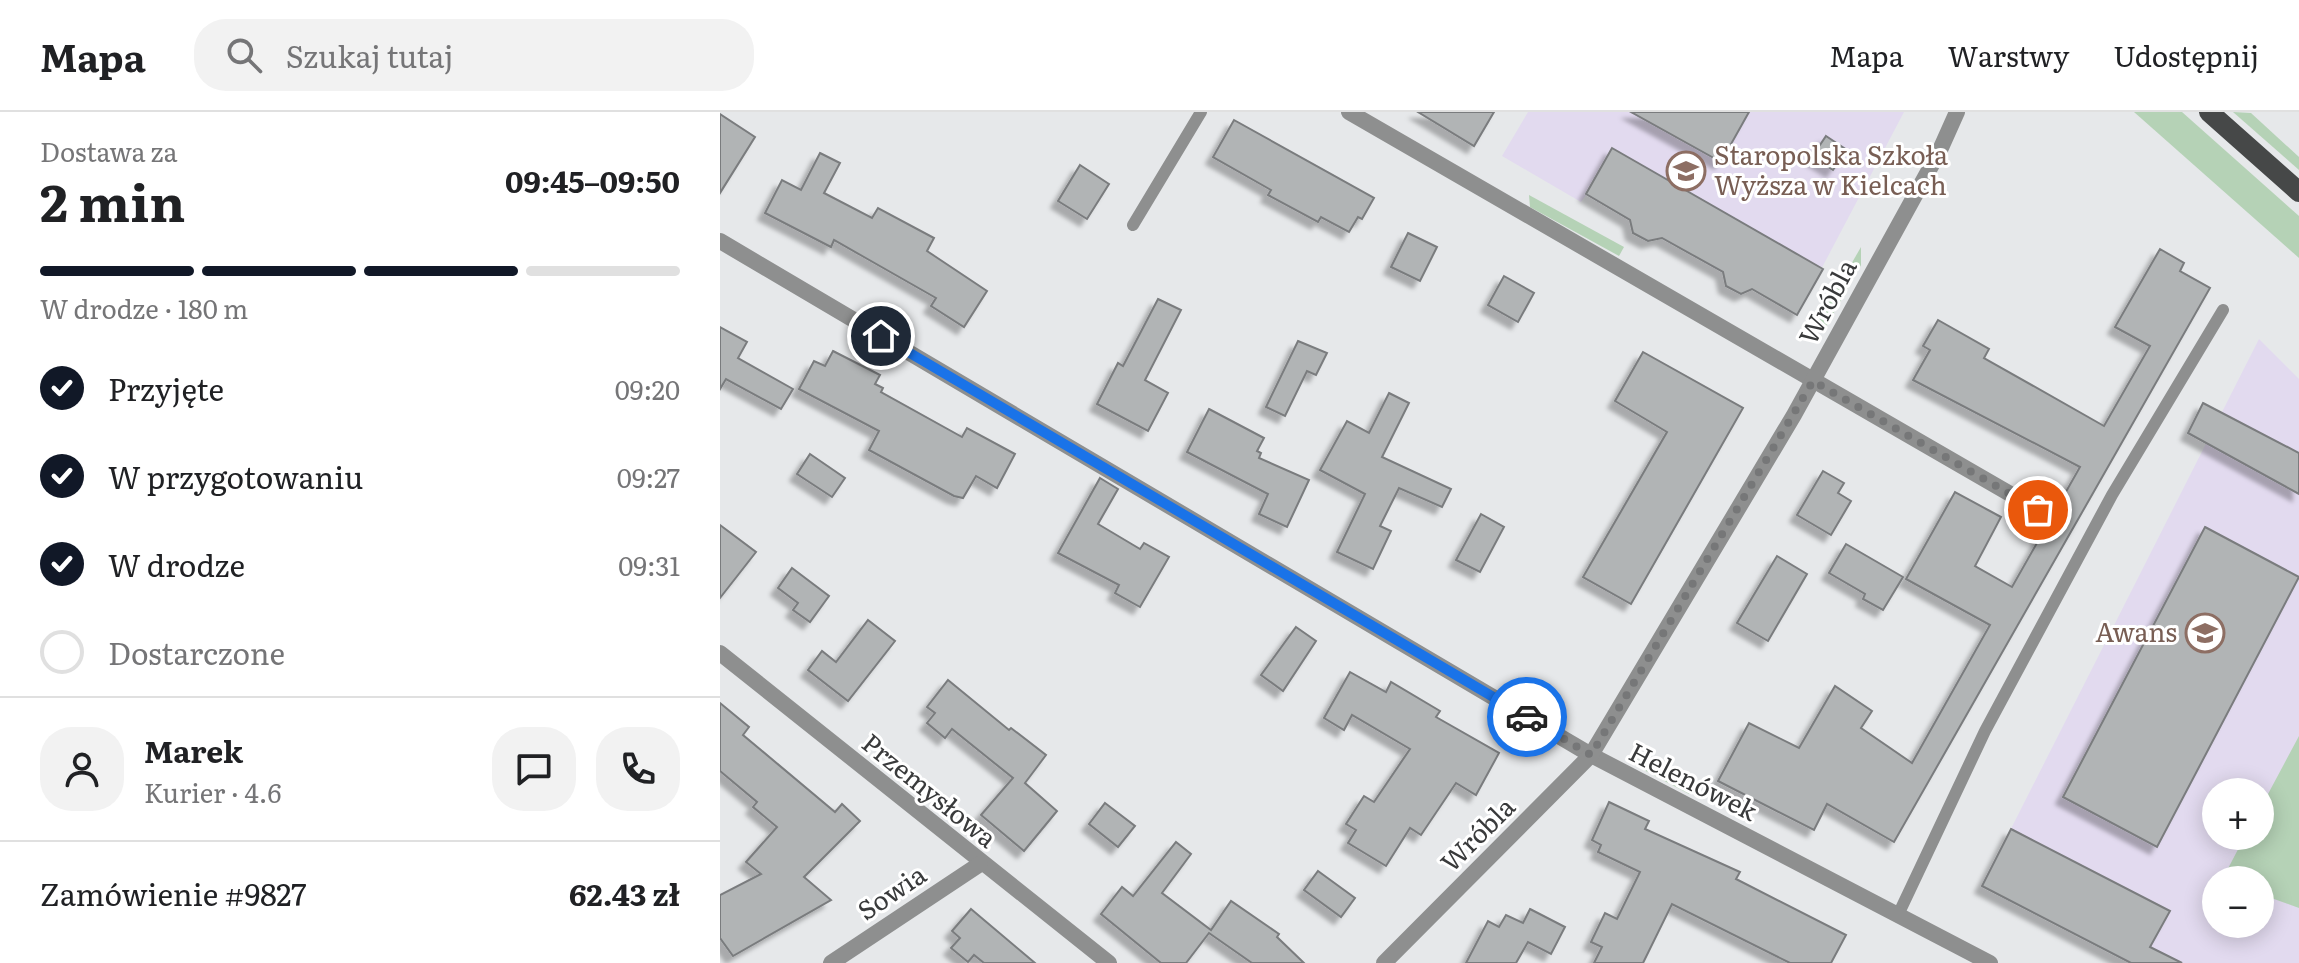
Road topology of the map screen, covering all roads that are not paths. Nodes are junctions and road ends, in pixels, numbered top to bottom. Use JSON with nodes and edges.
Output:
{"nodes":[{"id":1,"x":1201,"y":112,"type":"edge"},
{"id":2,"x":1349,"y":112,"type":"edge"},
{"id":3,"x":1957,"y":112,"type":"edge"},
{"id":4,"x":2209,"y":112,"type":"edge"},
{"id":5,"x":2299,"y":192,"type":"edge"},
{"id":6,"x":1133,"y":225,"type":"dead end"},
{"id":7,"x":720,"y":241,"type":"edge"},
{"id":8,"x":2223,"y":310,"type":"dead end"},
{"id":9,"x":1813,"y":381,"type":"junction"},
{"id":10,"x":2038,"y":510,"type":"dead end"},
{"id":11,"x":720,"y":653,"type":"edge"},
{"id":12,"x":1591,"y":755,"type":"junction"},
{"id":13,"x":980,"y":864,"type":"junction"},
{"id":14,"x":1898,"y":915,"type":"junction"},
{"id":15,"x":831,"y":963,"type":"edge"},
{"id":16,"x":1109,"y":963,"type":"edge"},
{"id":17,"x":1384,"y":963,"type":"edge"},
{"id":18,"x":1990,"y":963,"type":"edge"}],
"edges":[{"from":1,"to":6,"type":"lane"},
{"from":2,"to":9,"type":"street"},
{"from":3,"to":9,"type":"street","name":"Wróbla"},
{"from":4,"to":5,"type":"main road"},
{"from":7,"to":12,"type":"street","name":"Helenówek"},
{"from":8,"to":14,"type":"lane"},
{"from":9,"to":10,"type":"street"},
{"from":9,"to":12,"type":"street","name":"Wróbla"},
{"from":11,"to":13,"type":"street","name":"Przemysłowa"},
{"from":12,"to":14,"type":"street","name":"Helenówek"},
{"from":12,"to":17,"type":"street","name":"Wróbla"},
{"from":13,"to":15,"type":"street","name":"Sowia"},
{"from":13,"to":16,"type":"street","name":"Przemysłowa"},
{"from":14,"to":18,"type":"street","name":"Helenówek"}]}
